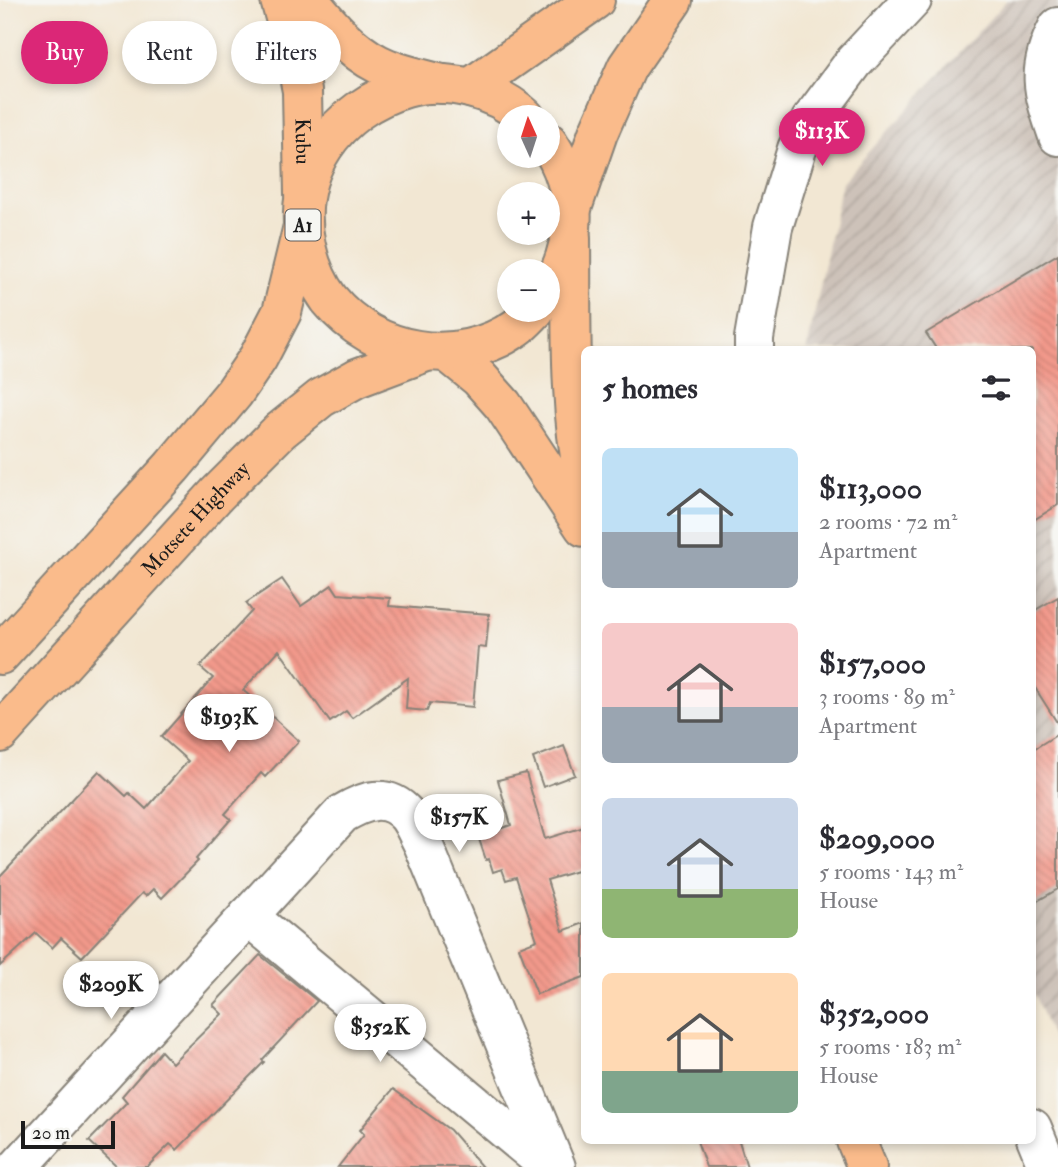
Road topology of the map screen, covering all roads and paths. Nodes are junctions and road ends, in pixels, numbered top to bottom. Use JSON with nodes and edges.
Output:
{"nodes":[{"id":1,"x":280,"y":0,"type":"edge"},
{"id":2,"x":309,"y":0,"type":"edge"},
{"id":3,"x":595,"y":0,"type":"edge"},
{"id":4,"x":673,"y":0,"type":"edge"},
{"id":5,"x":912,"y":0,"type":"edge"},
{"id":6,"x":1058,"y":27,"type":"edge"},
{"id":7,"x":456,"y":86,"type":"junction"},
{"id":8,"x":507,"y":105,"type":"edge"},
{"id":9,"x":1058,"y":136,"type":"edge"},
{"id":10,"x":560,"y":164,"type":"edge"},
{"id":11,"x":303,"y":214,"type":"junction"},
{"id":12,"x":571,"y":222,"type":"junction"},
{"id":13,"x":560,"y":273,"type":"edge"},
{"id":14,"x":522,"y":322,"type":"edge"},
{"id":15,"x":754,"y":346,"type":"edge"},
{"id":16,"x":437,"y":352,"type":"junction"},
{"id":17,"x":581,"y":465,"type":"edge"},
{"id":18,"x":581,"y":522,"type":"edge"},
{"id":19,"x":0,"y":655,"type":"edge"},
{"id":20,"x":0,"y":733,"type":"edge"},
{"id":21,"x":248,"y":916,"type":"junction"},
{"id":22,"x":1036,"y":1138,"type":"edge"},
{"id":23,"x":857,"y":1144,"type":"edge"},
{"id":24,"x":18,"y":1167,"type":"edge"},
{"id":25,"x":550,"y":1167,"type":"edge"},
{"id":26,"x":556,"y":1167,"type":"edge"},
{"id":27,"x":867,"y":1167,"type":"edge"},
{"id":28,"x":1048,"y":1167,"type":"edge"}],
"edges":[{"from":1,"to":11,"type":"main road","name":"Kubu"},
{"from":2,"to":7,"type":"main road"},
{"from":3,"to":7,"type":"main road","number":"A1"},
{"from":4,"to":12,"type":"main road"},
{"from":5,"to":15,"type":"street"},
{"from":6,"to":9,"type":"street"},
{"from":7,"to":8,"type":"main road","number":"A1"},
{"from":7,"to":11,"type":"main road","number":"A1"},
{"from":10,"to":12,"type":"main road"},
{"from":11,"to":16,"type":"main road","number":"A1"},
{"from":11,"to":19,"type":"main road","number":"A1"},
{"from":12,"to":13,"type":"main road"},
{"from":12,"to":17,"type":"main road"},
{"from":14,"to":16,"type":"main road","number":"A1"},
{"from":16,"to":18,"type":"main road"},
{"from":16,"to":20,"type":"main road","name":"Motsete Highway","number":"A1"},
{"from":21,"to":24,"type":"street"},
{"from":21,"to":25,"type":"street"},
{"from":21,"to":26,"type":"street"},
{"from":22,"to":28,"type":"street"},
{"from":23,"to":27,"type":"main road"}]}
